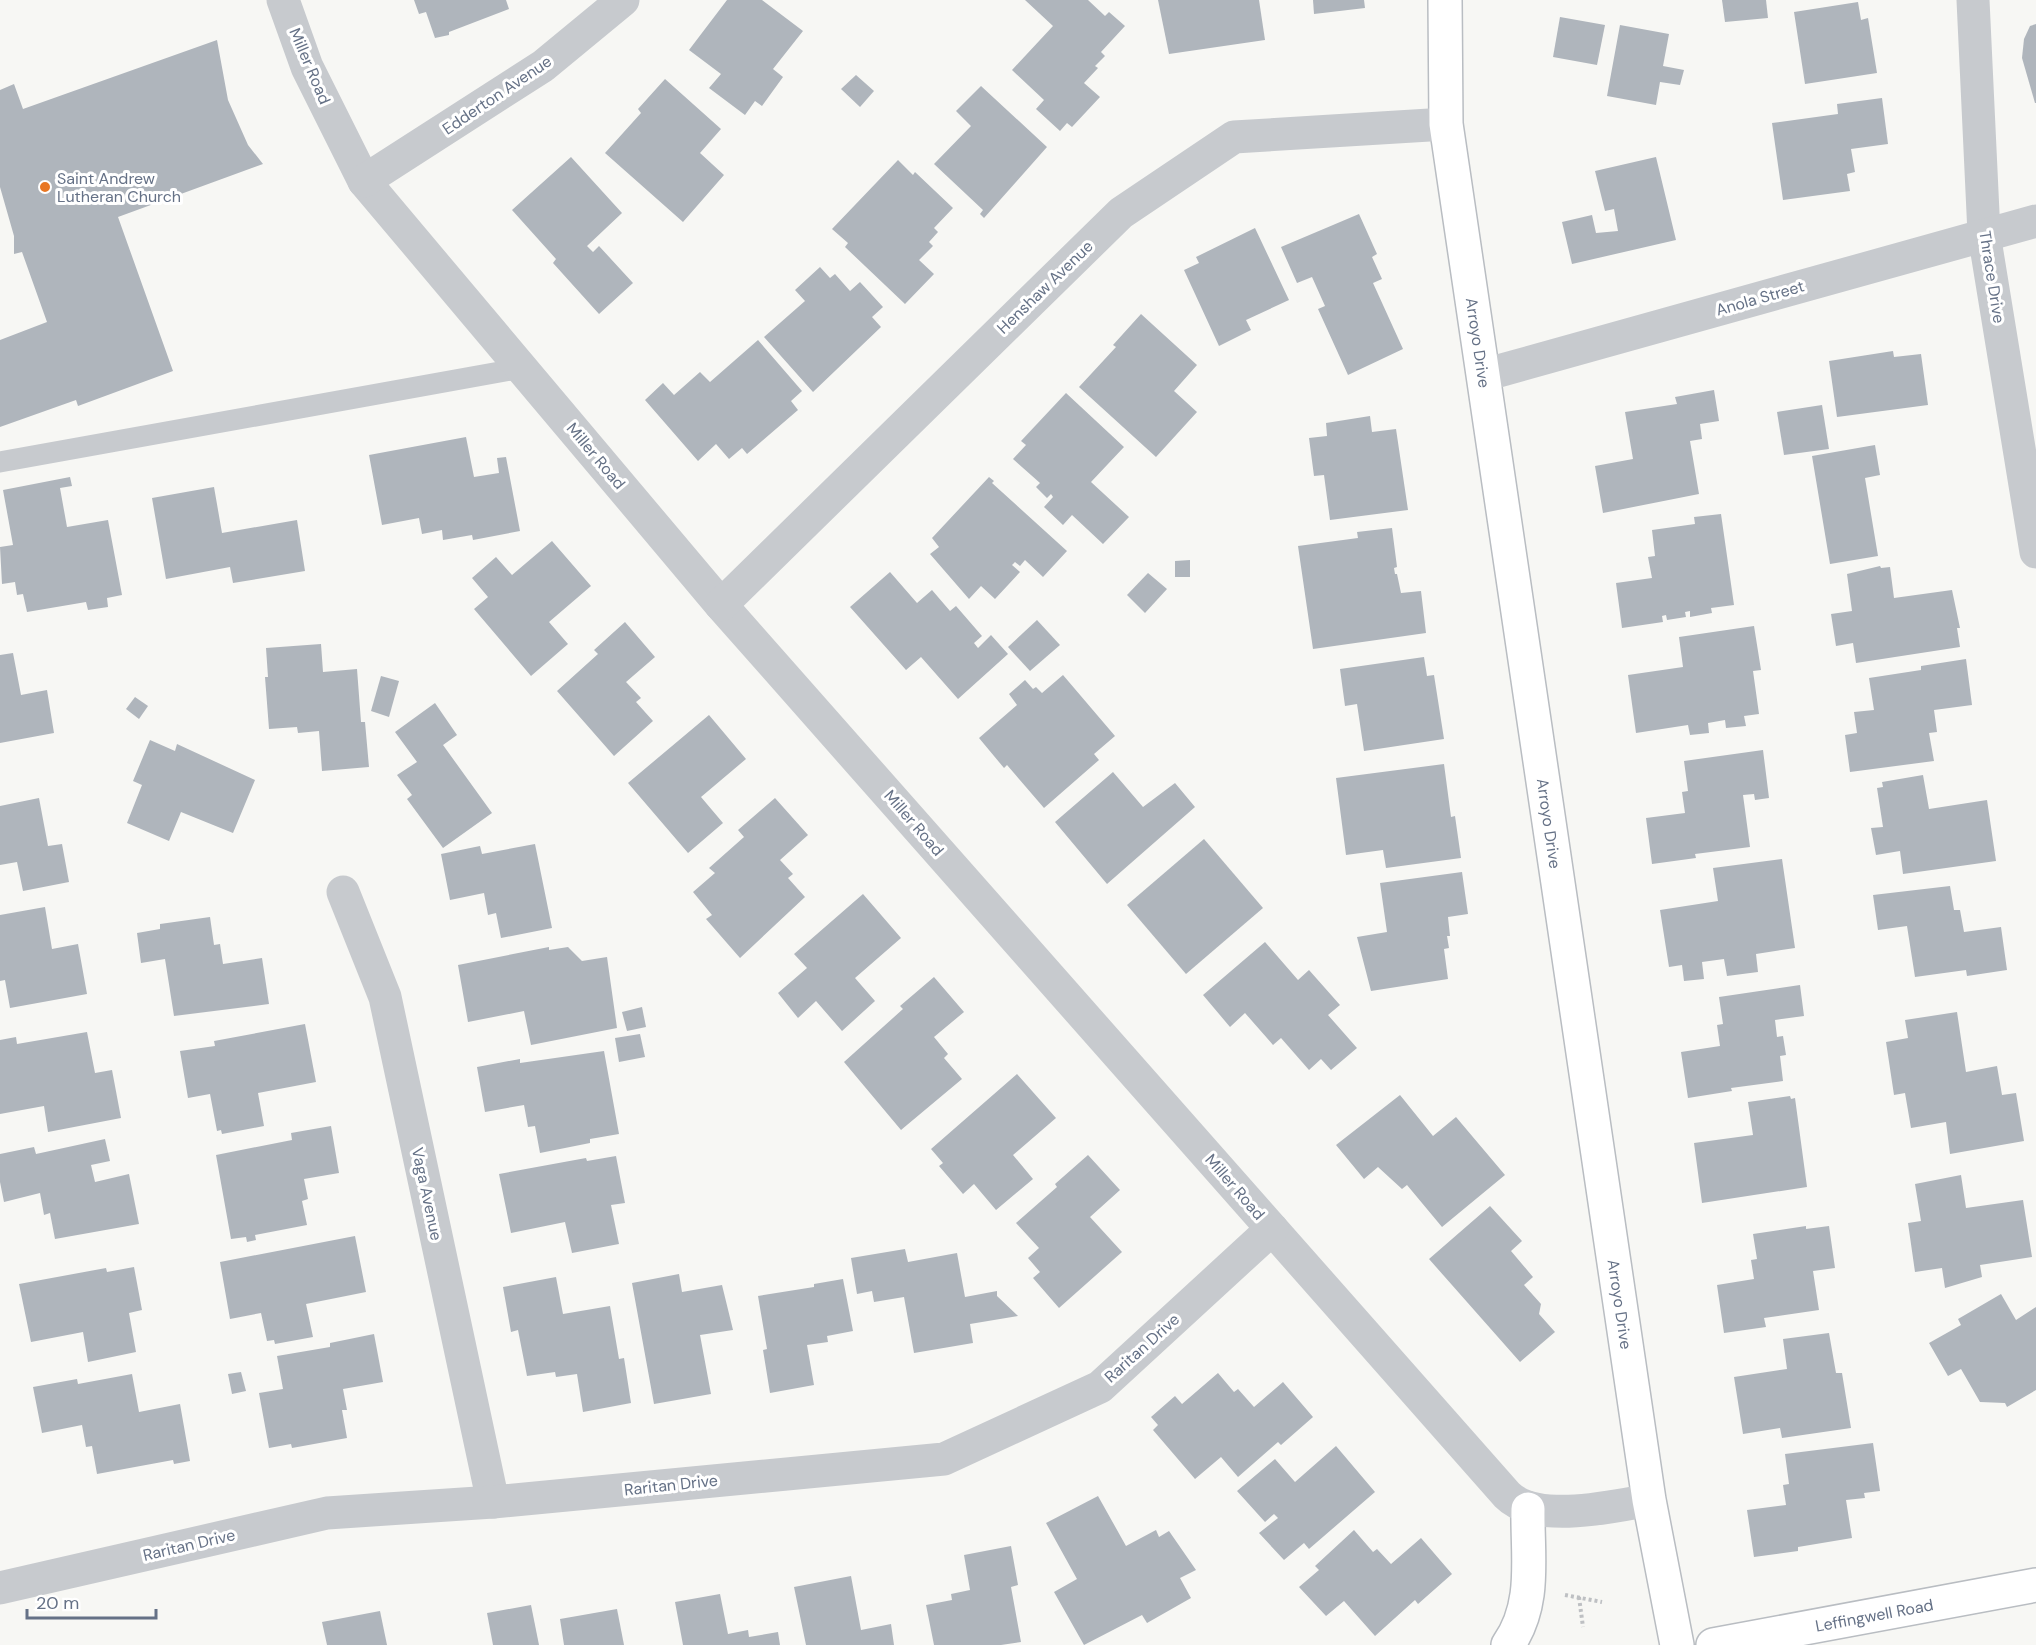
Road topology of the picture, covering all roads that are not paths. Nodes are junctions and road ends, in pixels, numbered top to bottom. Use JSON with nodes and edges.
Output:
{"nodes":[{"id":1,"x":283,"y":0,"type":"edge"},
{"id":2,"x":623,"y":0,"type":"edge"},
{"id":3,"x":1445,"y":0,"type":"edge"},
{"id":4,"x":1972,"y":0,"type":"edge"},
{"id":5,"x":1446,"y":124,"type":"junction"},
{"id":6,"x":364,"y":181,"type":"junction"},
{"id":7,"x":2036,"y":221,"type":"edge"},
{"id":8,"x":1984,"y":234,"type":"junction"},
{"id":9,"x":522,"y":368,"type":"junction"},
{"id":10,"x":1484,"y":375,"type":"junction"},
{"id":11,"x":0,"y":462,"type":"edge"},
{"id":12,"x":2036,"y":552,"type":"edge"},
{"id":13,"x":722,"y":605,"type":"junction"},
{"id":14,"x":343,"y":892,"type":"dead end"},
{"id":15,"x":1272,"y":1229,"type":"junction"},
{"id":16,"x":1648,"y":1500,"type":"junction"},
{"id":17,"x":494,"y":1502,"type":"junction"},
{"id":18,"x":1528,"y":1509,"type":"junction"},
{"id":19,"x":2036,"y":1585,"type":"edge"},
{"id":20,"x":0,"y":1588,"type":"edge"},
{"id":21,"x":1508,"y":1645,"type":"edge"},
{"id":22,"x":1677,"y":1645,"type":"edge"},
{"id":23,"x":1713,"y":1645,"type":"edge"}],
"edges":[{"from":1,"to":6,"type":"street","name":"Miller Road"},
{"from":2,"to":6,"type":"street","name":"Edderton Avenue"},
{"from":3,"to":5,"type":"street","name":"Arroyo Drive"},
{"from":4,"to":8,"type":"street","name":"Thrace Drive"},
{"from":5,"to":10,"type":"street","name":"Arroyo Drive"},
{"from":5,"to":13,"type":"street","name":"Henshaw Avenue"},
{"from":6,"to":9,"type":"street","name":"Miller Road"},
{"from":7,"to":8,"type":"street","name":"Anola Street"},
{"from":8,"to":10,"type":"street","name":"Anola Street"},
{"from":8,"to":12,"type":"street","name":"Thrace Drive"},
{"from":9,"to":11,"type":"lane"},
{"from":9,"to":13,"type":"street","name":"Miller Road"},
{"from":10,"to":16,"type":"street","name":"Arroyo Drive"},
{"from":13,"to":15,"type":"street","name":"Miller Road"},
{"from":14,"to":17,"type":"street","name":"Vaga Avenue"},
{"from":15,"to":17,"type":"street","name":"Raritan Drive"},
{"from":15,"to":18,"type":"street","name":"Miller Road"},
{"from":16,"to":18,"type":"street"},
{"from":16,"to":22,"type":"street","name":"Arroyo Drive"},
{"from":17,"to":20,"type":"street","name":"Raritan Drive"},
{"from":18,"to":21,"type":"street"},
{"from":19,"to":23,"type":"street","name":"Leffingwell Road"}]}
